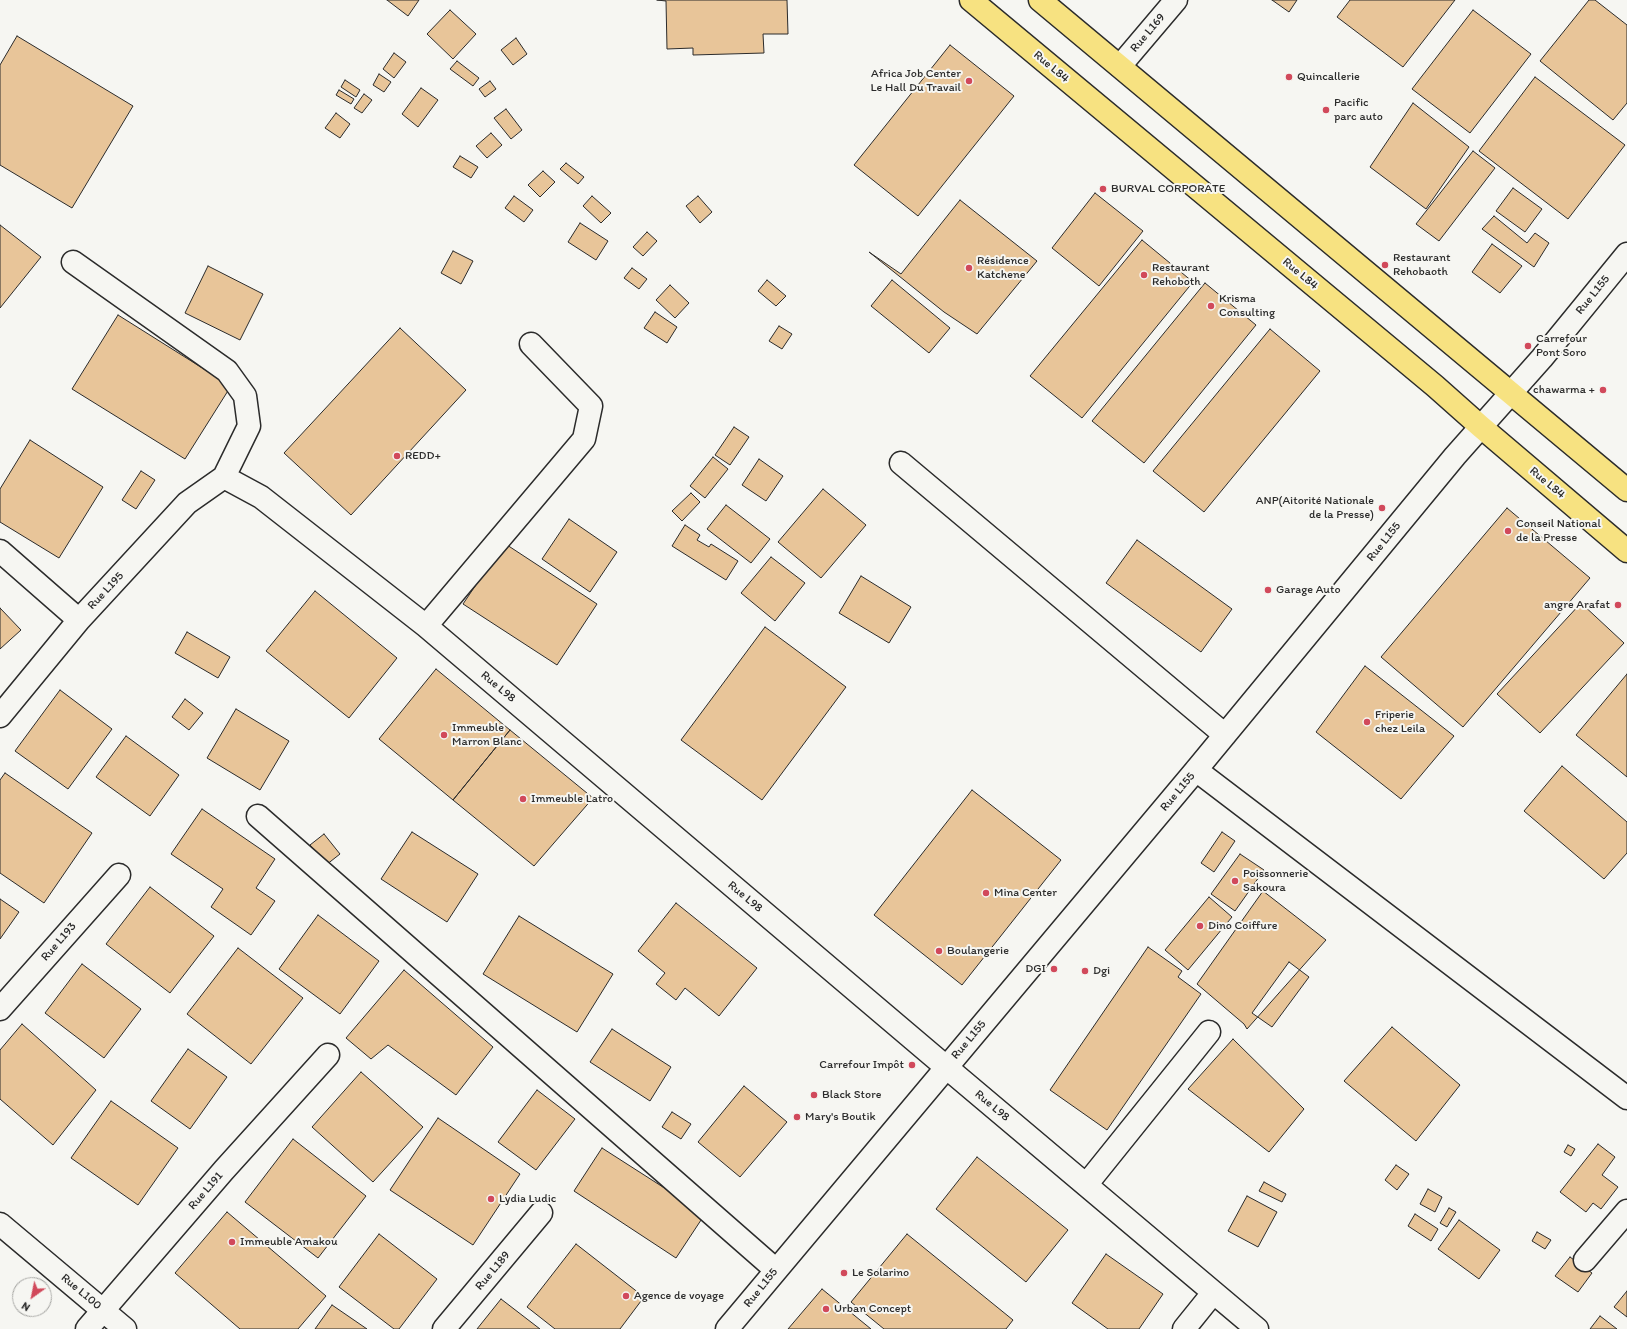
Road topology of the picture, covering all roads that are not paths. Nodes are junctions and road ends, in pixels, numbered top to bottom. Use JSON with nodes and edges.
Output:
{"nodes":[{"id":1,"x":971,"y":0,"type":"edge"},
{"id":2,"x":1040,"y":0,"type":"edge"},
{"id":3,"x":1176,"y":0,"type":"edge"},
{"id":4,"x":1120,"y":66,"type":"junction"},
{"id":5,"x":1627,"y":254,"type":"edge"},
{"id":6,"x":73,"y":262,"type":"dead end"},
{"id":7,"x":531,"y":344,"type":"dead end"},
{"id":8,"x":1511,"y":394,"type":"junction"},
{"id":9,"x":1480,"y":426,"type":"junction"},
{"id":10,"x":901,"y":463,"type":"dead end"},
{"id":11,"x":224,"y":477,"type":"junction"},
{"id":12,"x":1627,"y":490,"type":"edge"},
{"id":13,"x":1627,"y":550,"type":"edge"},
{"id":14,"x":0,"y":551,"type":"edge"},
{"id":15,"x":79,"y":620,"type":"junction"},
{"id":16,"x":426,"y":626,"type":"junction"},
{"id":17,"x":0,"y":716,"type":"edge"},
{"id":18,"x":1225,"y":735,"type":"junction"},
{"id":19,"x":1196,"y":770,"type":"junction"},
{"id":20,"x":258,"y":816,"type":"dead end"},
{"id":21,"x":119,"y":875,"type":"dead end"},
{"id":22,"x":0,"y":1009,"type":"edge"},
{"id":23,"x":1209,"y":1032,"type":"dead end"},
{"id":24,"x":328,"y":1055,"type":"dead end"},
{"id":25,"x":946,"y":1067,"type":"junction"},
{"id":26,"x":1627,"y":1098,"type":"edge"},
{"id":27,"x":1086,"y":1185,"type":"junction"},
{"id":28,"x":1627,"y":1211,"type":"edge"},
{"id":29,"x":541,"y":1213,"type":"dead end"},
{"id":30,"x":0,"y":1224,"type":"edge"},
{"id":31,"x":1585,"y":1260,"type":"dead end"},
{"id":32,"x":776,"y":1270,"type":"junction"},
{"id":33,"x":1213,"y":1293,"type":"junction"},
{"id":34,"x":103,"y":1310,"type":"junction"},
{"id":35,"x":87,"y":1329,"type":"edge"},
{"id":36,"x":125,"y":1329,"type":"edge"},
{"id":37,"x":444,"y":1329,"type":"edge"},
{"id":38,"x":727,"y":1329,"type":"edge"},
{"id":39,"x":1184,"y":1329,"type":"edge"},
{"id":40,"x":1257,"y":1329,"type":"edge"}],
"edges":[{"from":1,"to":9,"type":"main road","name":"Rue L84"},
{"from":2,"to":4,"type":"main road"},
{"from":3,"to":4,"type":"street","name":"Rue L169"},
{"from":4,"to":8,"type":"main road"},
{"from":5,"to":8,"type":"street","name":"Rue L155"},
{"from":6,"to":11,"type":"street"},
{"from":7,"to":16,"type":"street"},
{"from":8,"to":9,"type":"street","name":"Rue L155"},
{"from":8,"to":12,"type":"main road"},
{"from":9,"to":13,"type":"main road","name":"Rue L84"},
{"from":9,"to":18,"type":"street","name":"Rue L155"},
{"from":10,"to":18,"type":"street"},
{"from":11,"to":15,"type":"street","name":"Rue L195"},
{"from":11,"to":16,"type":"street","name":"Rue L98"},
{"from":14,"to":15,"type":"street"},
{"from":15,"to":17,"type":"street","name":"Rue L195"},
{"from":16,"to":25,"type":"street","name":"Rue L98"},
{"from":18,"to":19,"type":"street","name":"Rue L155"},
{"from":19,"to":25,"type":"street","name":"Rue L155"},
{"from":19,"to":26,"type":"street"},
{"from":20,"to":32,"type":"street"},
{"from":21,"to":22,"type":"street","name":"Rue L193"},
{"from":23,"to":27,"type":"street"},
{"from":24,"to":34,"type":"street","name":"Rue L191"},
{"from":25,"to":27,"type":"street","name":"Rue L98"},
{"from":25,"to":32,"type":"street","name":"Rue L155"},
{"from":27,"to":33,"type":"street","name":"Rue L98"},
{"from":28,"to":31,"type":"street"},
{"from":29,"to":37,"type":"street","name":"Rue L189"},
{"from":30,"to":34,"type":"street","name":"Rue L100"},
{"from":32,"to":38,"type":"street","name":"Rue L155"},
{"from":33,"to":39,"type":"street"},
{"from":33,"to":40,"type":"street","name":"Rue L98"},
{"from":34,"to":35,"type":"street","name":"Rue L191"},
{"from":34,"to":36,"type":"street","name":"Rue L100"}]}
